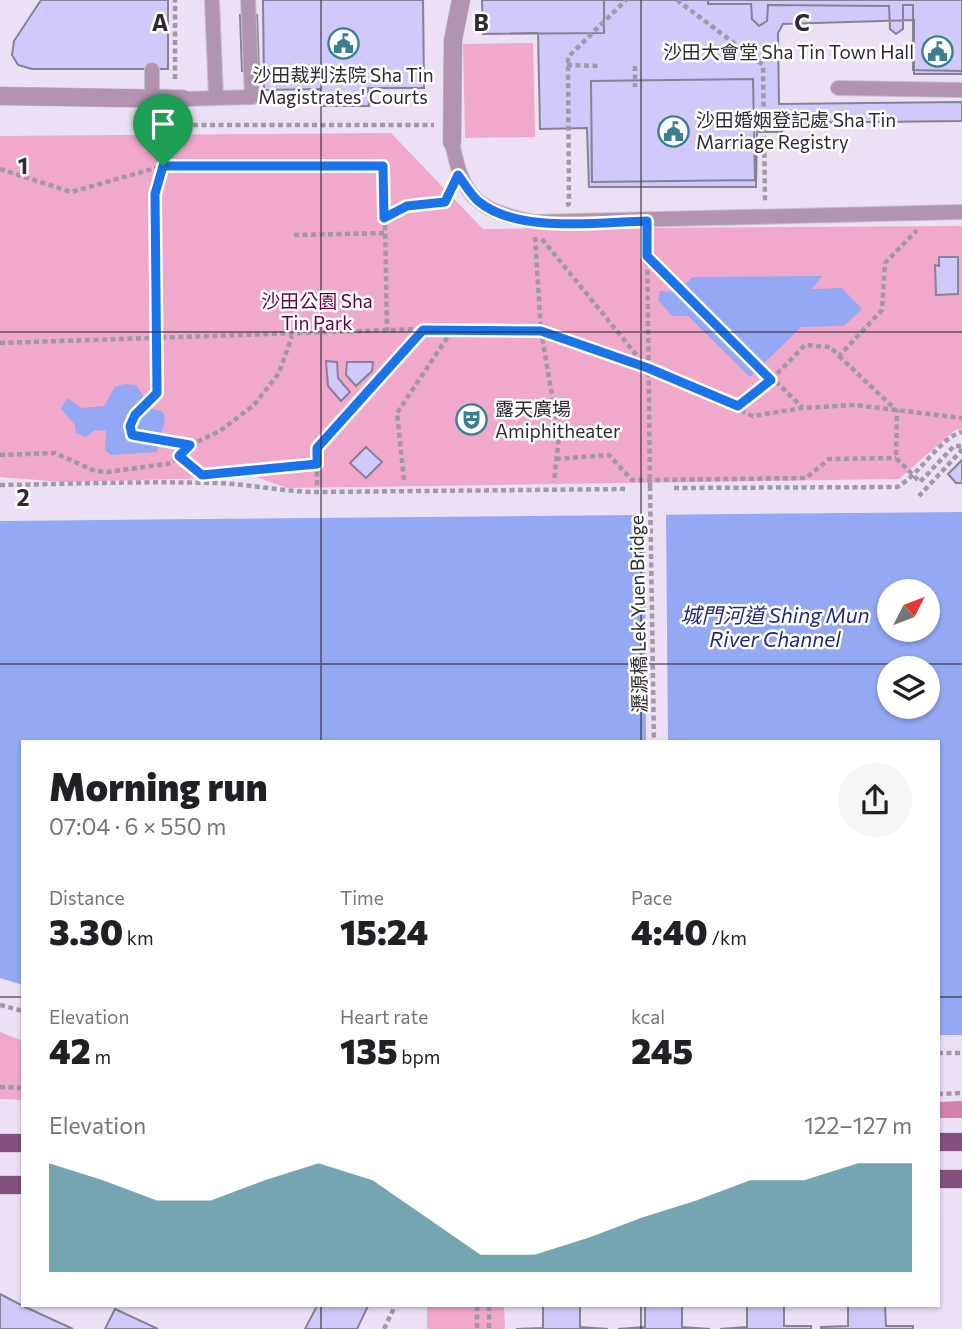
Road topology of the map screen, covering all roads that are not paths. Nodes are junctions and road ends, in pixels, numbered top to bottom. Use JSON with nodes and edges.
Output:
{"nodes":[{"id":1,"x":212,"y":0,"type":"edge"},
{"id":2,"x":248,"y":0,"type":"edge"},
{"id":3,"x":461,"y":0,"type":"edge"},
{"id":4,"x":152,"y":69,"type":"dead end"},
{"id":5,"x":0,"y":85,"type":"edge"},
{"id":6,"x":838,"y":88,"type":"dead end"},
{"id":7,"x":962,"y":90,"type":"edge"},
{"id":8,"x":0,"y":96,"type":"edge"},
{"id":9,"x":152,"y":98,"type":"junction"},
{"id":10,"x":216,"y":98,"type":"junction"},
{"id":11,"x":42,"y":99,"type":"junction"},
{"id":12,"x":183,"y":99,"type":"joint"},
{"id":13,"x":452,"y":134,"type":"joint"},
{"id":14,"x":962,"y":212,"type":"edge"},
{"id":15,"x":940,"y":1142,"type":"edge"},
{"id":16,"x":962,"y":1142,"type":"edge"},
{"id":17,"x":0,"y":1143,"type":"edge"},
{"id":18,"x":21,"y":1143,"type":"edge"},
{"id":19,"x":940,"y":1179,"type":"edge"},
{"id":20,"x":962,"y":1179,"type":"edge"},
{"id":21,"x":0,"y":1185,"type":"edge"},
{"id":22,"x":21,"y":1185,"type":"edge"}],
"edges":[{"from":1,"to":10,"type":"lane"},
{"from":2,"to":10,"type":"lane"},
{"from":3,"to":13,"type":"street"},
{"from":4,"to":9,"type":"lane"},
{"from":5,"to":11,"type":"street"},
{"from":6,"to":7,"type":"lane"},
{"from":8,"to":11,"type":"street"},
{"from":9,"to":11,"type":"street"},
{"from":9,"to":12,"type":"street"},
{"from":10,"to":12,"type":"lane"},
{"from":13,"to":14,"type":"lane"},
{"from":15,"to":16,"type":"main road"},
{"from":17,"to":18,"type":"main road"},
{"from":19,"to":20,"type":"main road"},
{"from":21,"to":22,"type":"main road"}]}
